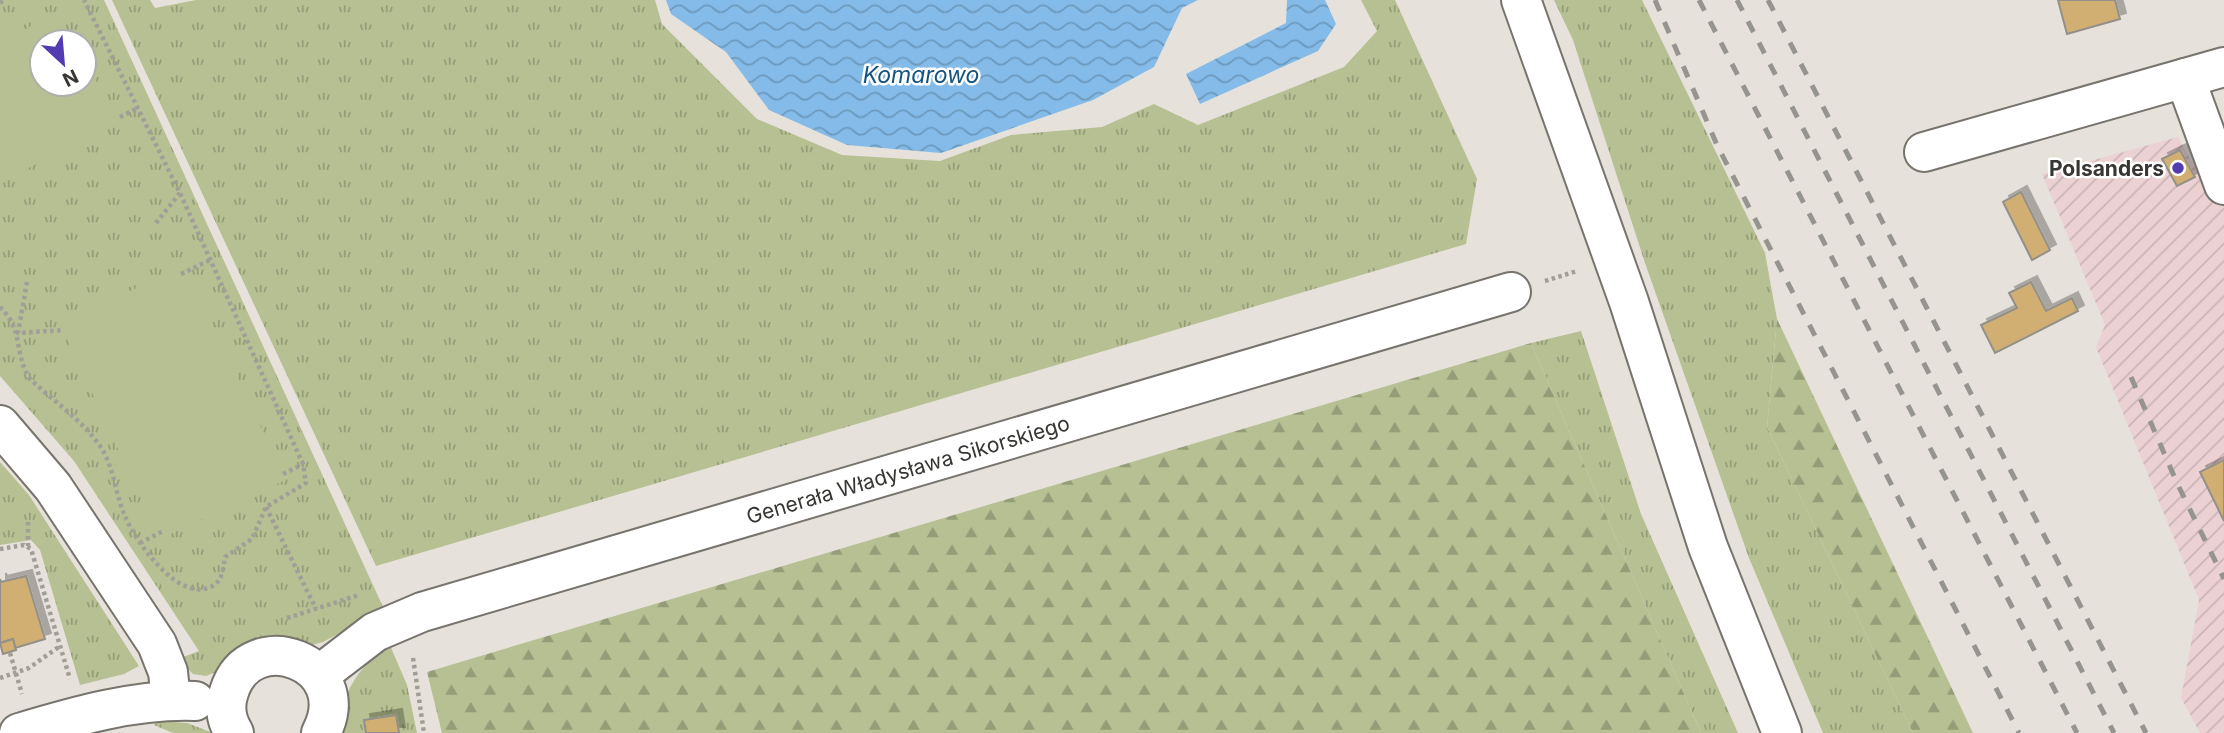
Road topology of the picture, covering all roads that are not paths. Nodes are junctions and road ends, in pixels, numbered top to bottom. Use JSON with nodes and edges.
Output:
{"nodes":[{"id":1,"x":1521,"y":0,"type":"edge"},
{"id":2,"x":2224,"y":67,"type":"edge"},
{"id":3,"x":2185,"y":78,"type":"junction"},
{"id":4,"x":1924,"y":152,"type":"dead end"},
{"id":5,"x":2224,"y":185,"type":"edge"},
{"id":6,"x":1511,"y":292,"type":"dead end"},
{"id":7,"x":0,"y":425,"type":"edge"},
{"id":8,"x":319,"y":675,"type":"junction"},
{"id":9,"x":170,"y":700,"type":"junction"},
{"id":10,"x":230,"y":718,"type":"edge"},
{"id":11,"x":36,"y":724,"type":"edge"},
{"id":12,"x":321,"y":733,"type":"edge"},
{"id":13,"x":1782,"y":733,"type":"edge"}],
"edges":[{"from":1,"to":13,"type":"street"},
{"from":2,"to":3,"type":"street"},
{"from":3,"to":4,"type":"street"},
{"from":3,"to":5,"type":"street"},
{"from":6,"to":8,"type":"street","name":"Generała Władysława Sikorskiego"},
{"from":7,"to":9,"type":"street"},
{"from":8,"to":10,"type":"street"},
{"from":8,"to":12,"type":"street"},
{"from":9,"to":10,"type":"street"},
{"from":9,"to":11,"type":"street"}]}
